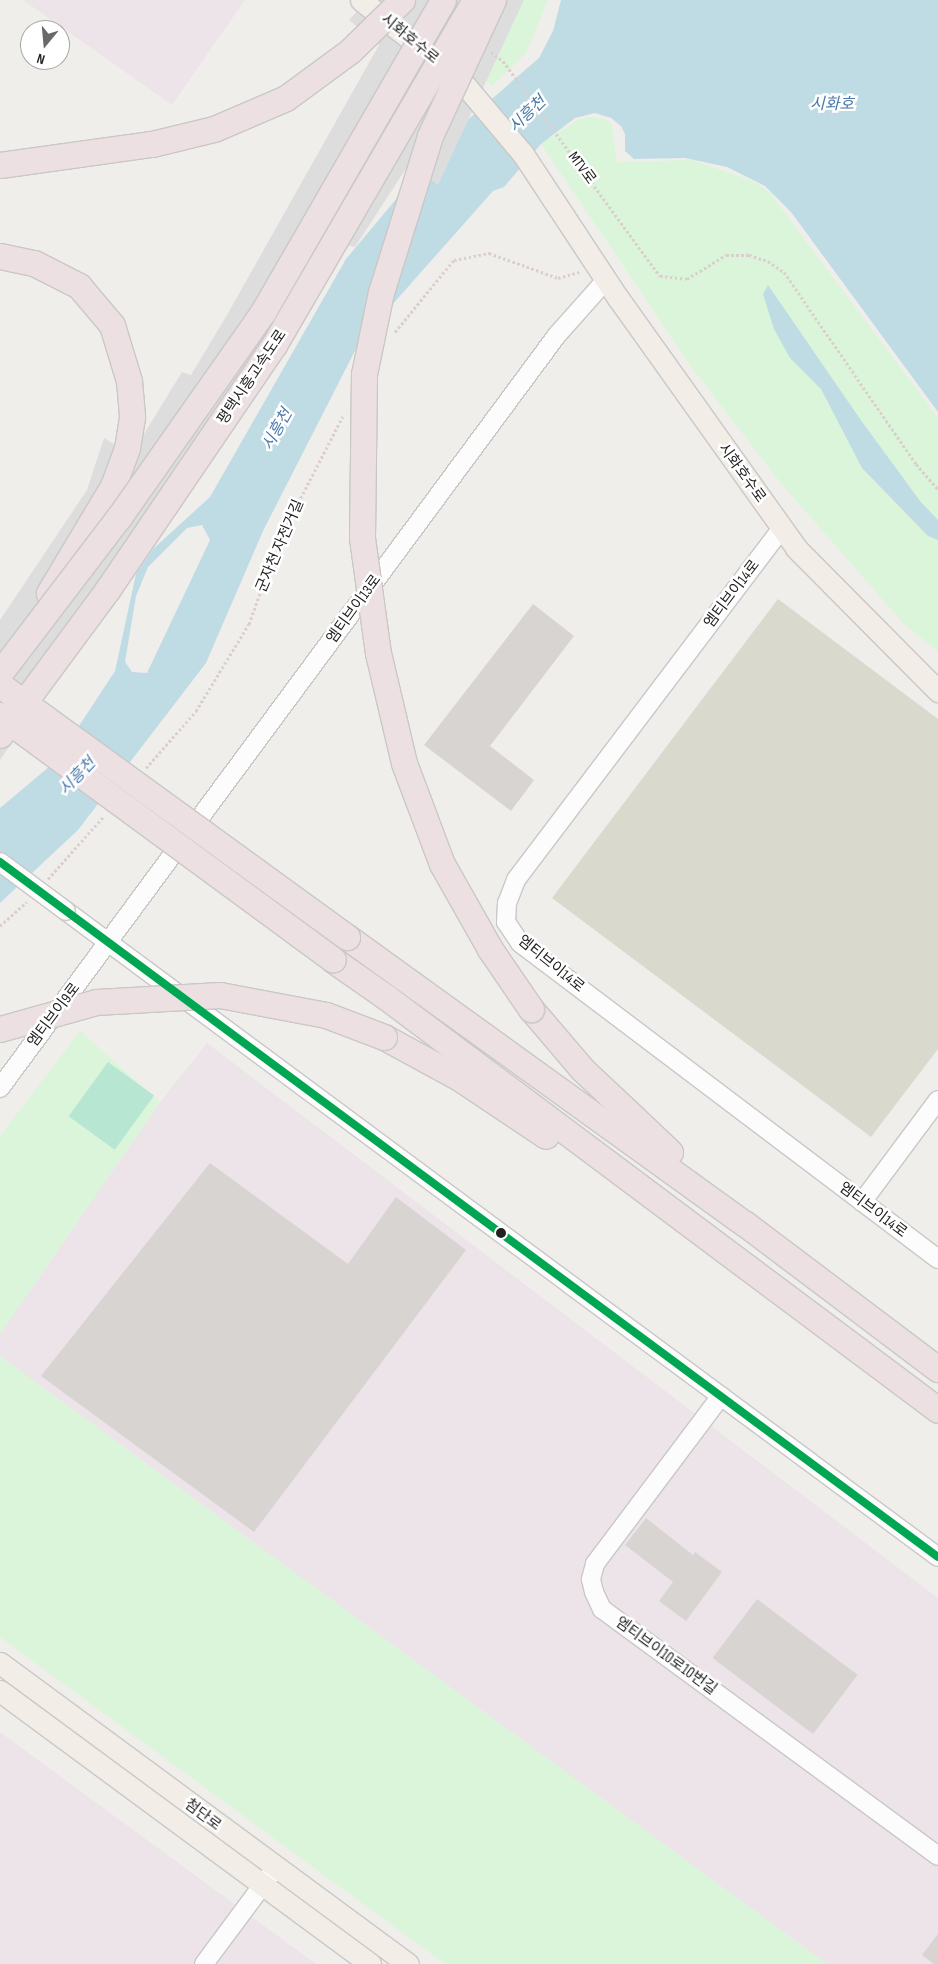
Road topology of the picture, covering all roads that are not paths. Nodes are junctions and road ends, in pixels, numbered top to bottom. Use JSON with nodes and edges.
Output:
{"nodes":[{"id":1,"x":361,"y":0,"type":"edge"},
{"id":2,"x":402,"y":0,"type":"edge"},
{"id":3,"x":443,"y":0,"type":"edge"},
{"id":4,"x":475,"y":0,"type":"edge"},
{"id":5,"x":493,"y":0,"type":"edge"},
{"id":6,"x":0,"y":165,"type":"edge"},
{"id":7,"x":0,"y":256,"type":"edge"},
{"id":8,"x":606,"y":280,"type":"junction"},
{"id":9,"x":782,"y":528,"type":"junction"},
{"id":10,"x":0,"y":673,"type":"edge"},
{"id":11,"x":0,"y":685,"type":"edge"},
{"id":12,"x":938,"y":691,"type":"edge"},
{"id":13,"x":0,"y":714,"type":"edge"},
{"id":14,"x":0,"y":735,"type":"edge"},
{"id":15,"x":0,"y":862,"type":"edge"},
{"id":16,"x":108,"y":942,"type":"junction"},
{"id":17,"x":0,"y":1028,"type":"edge"},
{"id":18,"x":0,"y":1088,"type":"edge"},
{"id":19,"x":938,"y":1100,"type":"edge"},
{"id":20,"x":862,"y":1202,"type":"junction"},
{"id":21,"x":938,"y":1259,"type":"edge"},
{"id":22,"x":803,"y":1310,"type":"junction"},
{"id":23,"x":938,"y":1367,"type":"edge"},
{"id":24,"x":721,"y":1396,"type":"junction"},
{"id":25,"x":938,"y":1410,"type":"edge"},
{"id":26,"x":938,"y":1557,"type":"edge"},
{"id":27,"x":0,"y":1663,"type":"edge"},
{"id":28,"x":0,"y":1691,"type":"edge"},
{"id":29,"x":938,"y":1856,"type":"edge"},
{"id":30,"x":275,"y":1869,"type":"junction"},
{"id":31,"x":262,"y":1886,"type":"junction"},
{"id":32,"x":204,"y":1964,"type":"edge"},
{"id":33,"x":370,"y":1964,"type":"edge"},
{"id":34,"x":408,"y":1964,"type":"edge"}],
"edges":[{"from":1,"to":8,"type":"main road","name":"시화호수로"},
{"from":2,"to":6,"type":"highway","bridge":true},
{"from":3,"to":10,"type":"highway","name":"평택시흥고속도로","bridge":true},
{"from":4,"to":14,"type":"highway","name":"평택시흥고속도로","bridge":true},
{"from":5,"to":23,"type":"highway","bridge":true},
{"from":7,"to":10,"type":"highway","bridge":true},
{"from":8,"to":9,"type":"main road","name":"시화호수로"},
{"from":8,"to":16,"type":"street","name":"엠티브이13로"},
{"from":9,"to":12,"type":"main road","name":"시화호수로"},
{"from":9,"to":20,"type":"street","name":"엠티브이14로"},
{"from":11,"to":23,"type":"highway","bridge":true},
{"from":13,"to":22,"type":"highway","bridge":true},
{"from":15,"to":16,"type":"street","bridge":true},
{"from":16,"to":18,"type":"street","name":"엠티브이9로"},
{"from":16,"to":24,"type":"street"},
{"from":17,"to":22,"type":"highway","bridge":true},
{"from":19,"to":20,"type":"street"},
{"from":20,"to":21,"type":"street","name":"엠티브이14로"},
{"from":22,"to":25,"type":"highway"},
{"from":24,"to":26,"type":"street"},
{"from":24,"to":29,"type":"street","name":"엠티브이10로10번길"},
{"from":27,"to":30,"type":"main road","name":"첨단로"},
{"from":28,"to":31,"type":"main road","name":"첨단로"},
{"from":30,"to":31,"type":"street"},
{"from":30,"to":34,"type":"main road","name":"첨단로"},
{"from":31,"to":32,"type":"street"},
{"from":31,"to":33,"type":"main road","name":"첨단로"}]}
